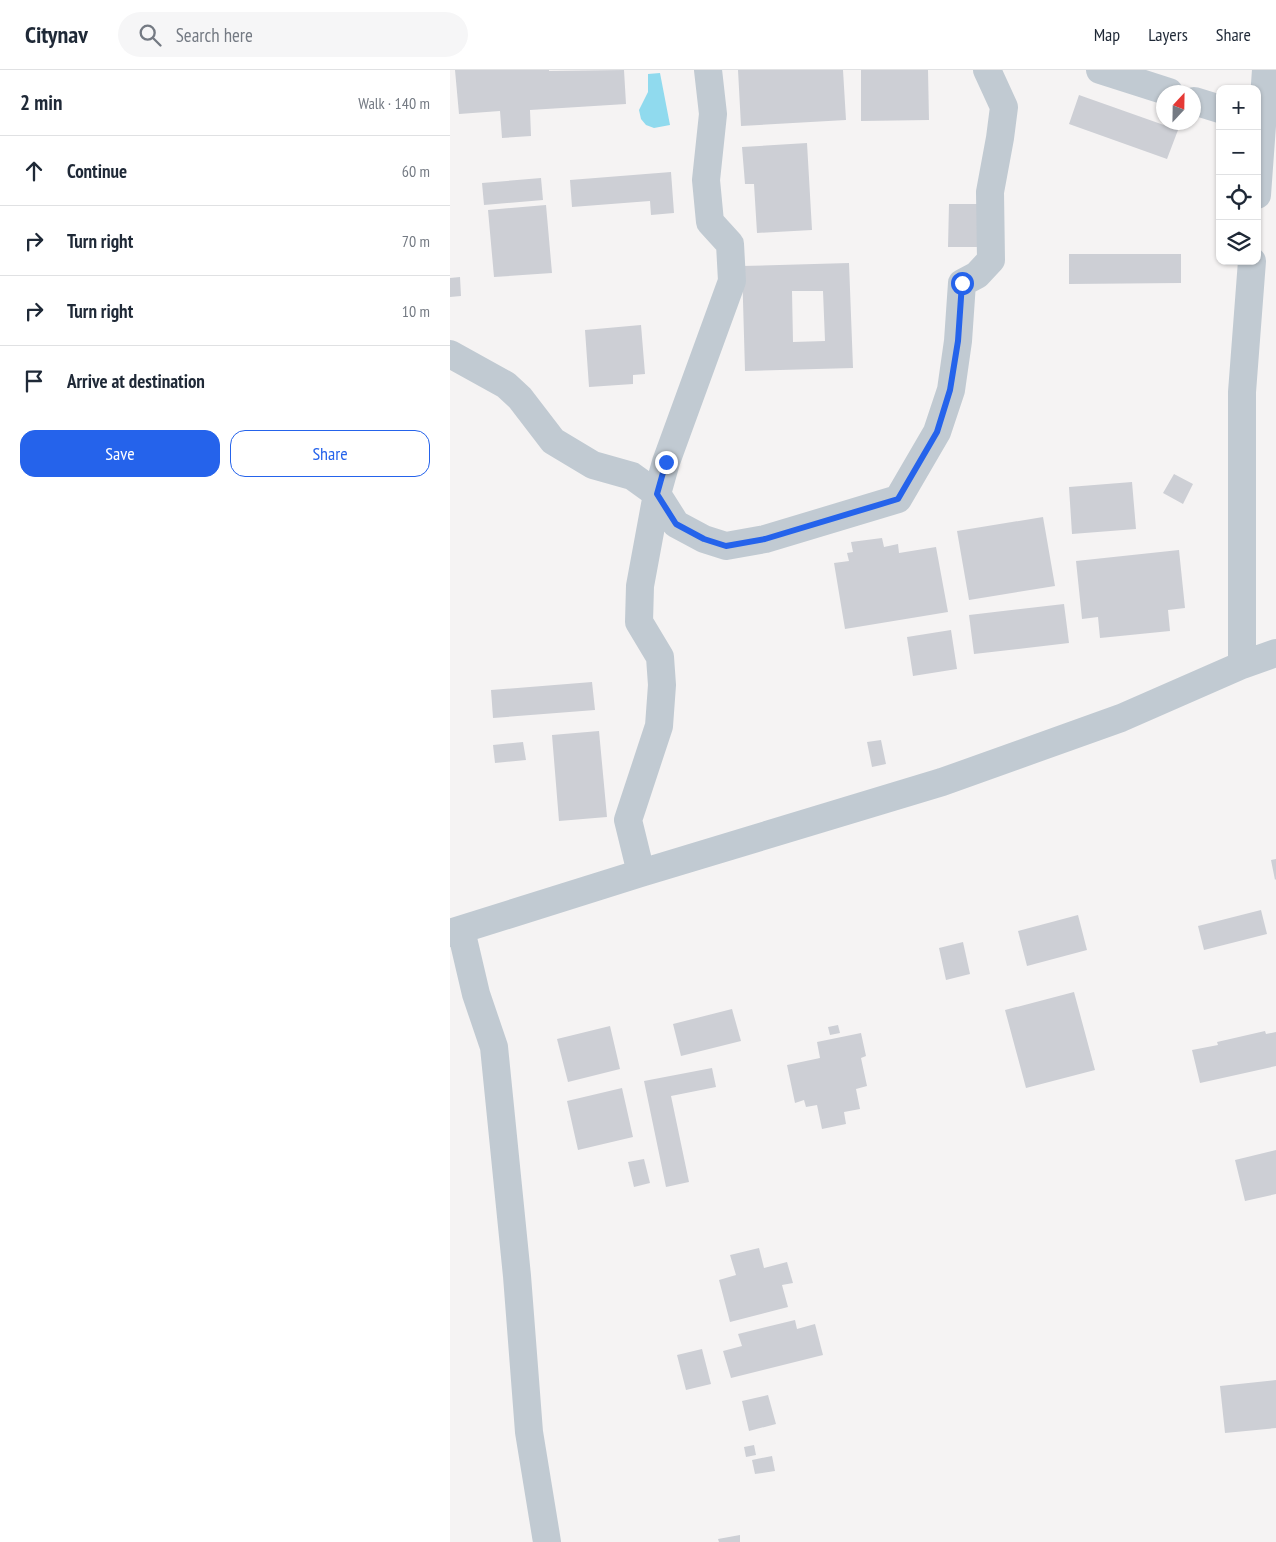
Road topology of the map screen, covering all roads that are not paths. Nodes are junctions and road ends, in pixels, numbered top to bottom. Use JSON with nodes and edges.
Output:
{"nodes":[{"id":1,"x":708,"y":70,"type":"edge"},
{"id":2,"x":987,"y":70,"type":"edge"},
{"id":3,"x":1100,"y":70,"type":"edge"},
{"id":4,"x":1266,"y":70,"type":"edge"},
{"id":5,"x":1156,"y":88,"type":"edge"},
{"id":6,"x":1201,"y":102,"type":"edge"},
{"id":7,"x":1216,"y":108,"type":"edge"},
{"id":8,"x":1261,"y":113,"type":"edge"},
{"id":9,"x":1260,"y":130,"type":"edge"},
{"id":10,"x":1258,"y":175,"type":"edge"},
{"id":11,"x":1252,"y":265,"type":"edge"},
{"id":12,"x":450,"y":354,"type":"edge"},
{"id":13,"x":657,"y":494,"type":"junction"},
{"id":14,"x":1276,"y":653,"type":"edge"},
{"id":15,"x":1242,"y":665,"type":"junction"},
{"id":16,"x":641,"y":873,"type":"junction"},
{"id":17,"x":456,"y":932,"type":"edge"},
{"id":18,"x":547,"y":1542,"type":"edge"}],
"edges":[{"from":1,"to":13,"type":"street"},
{"from":2,"to":13,"type":"street"},
{"from":3,"to":5,"type":"street"},
{"from":4,"to":8,"type":"street"},
{"from":6,"to":7,"type":"street"},
{"from":9,"to":10,"type":"street"},
{"from":11,"to":15,"type":"street"},
{"from":12,"to":13,"type":"street"},
{"from":13,"to":16,"type":"street"},
{"from":14,"to":15,"type":"street"},
{"from":15,"to":16,"type":"street"},
{"from":16,"to":17,"type":"street"},
{"from":17,"to":18,"type":"street"}]}
